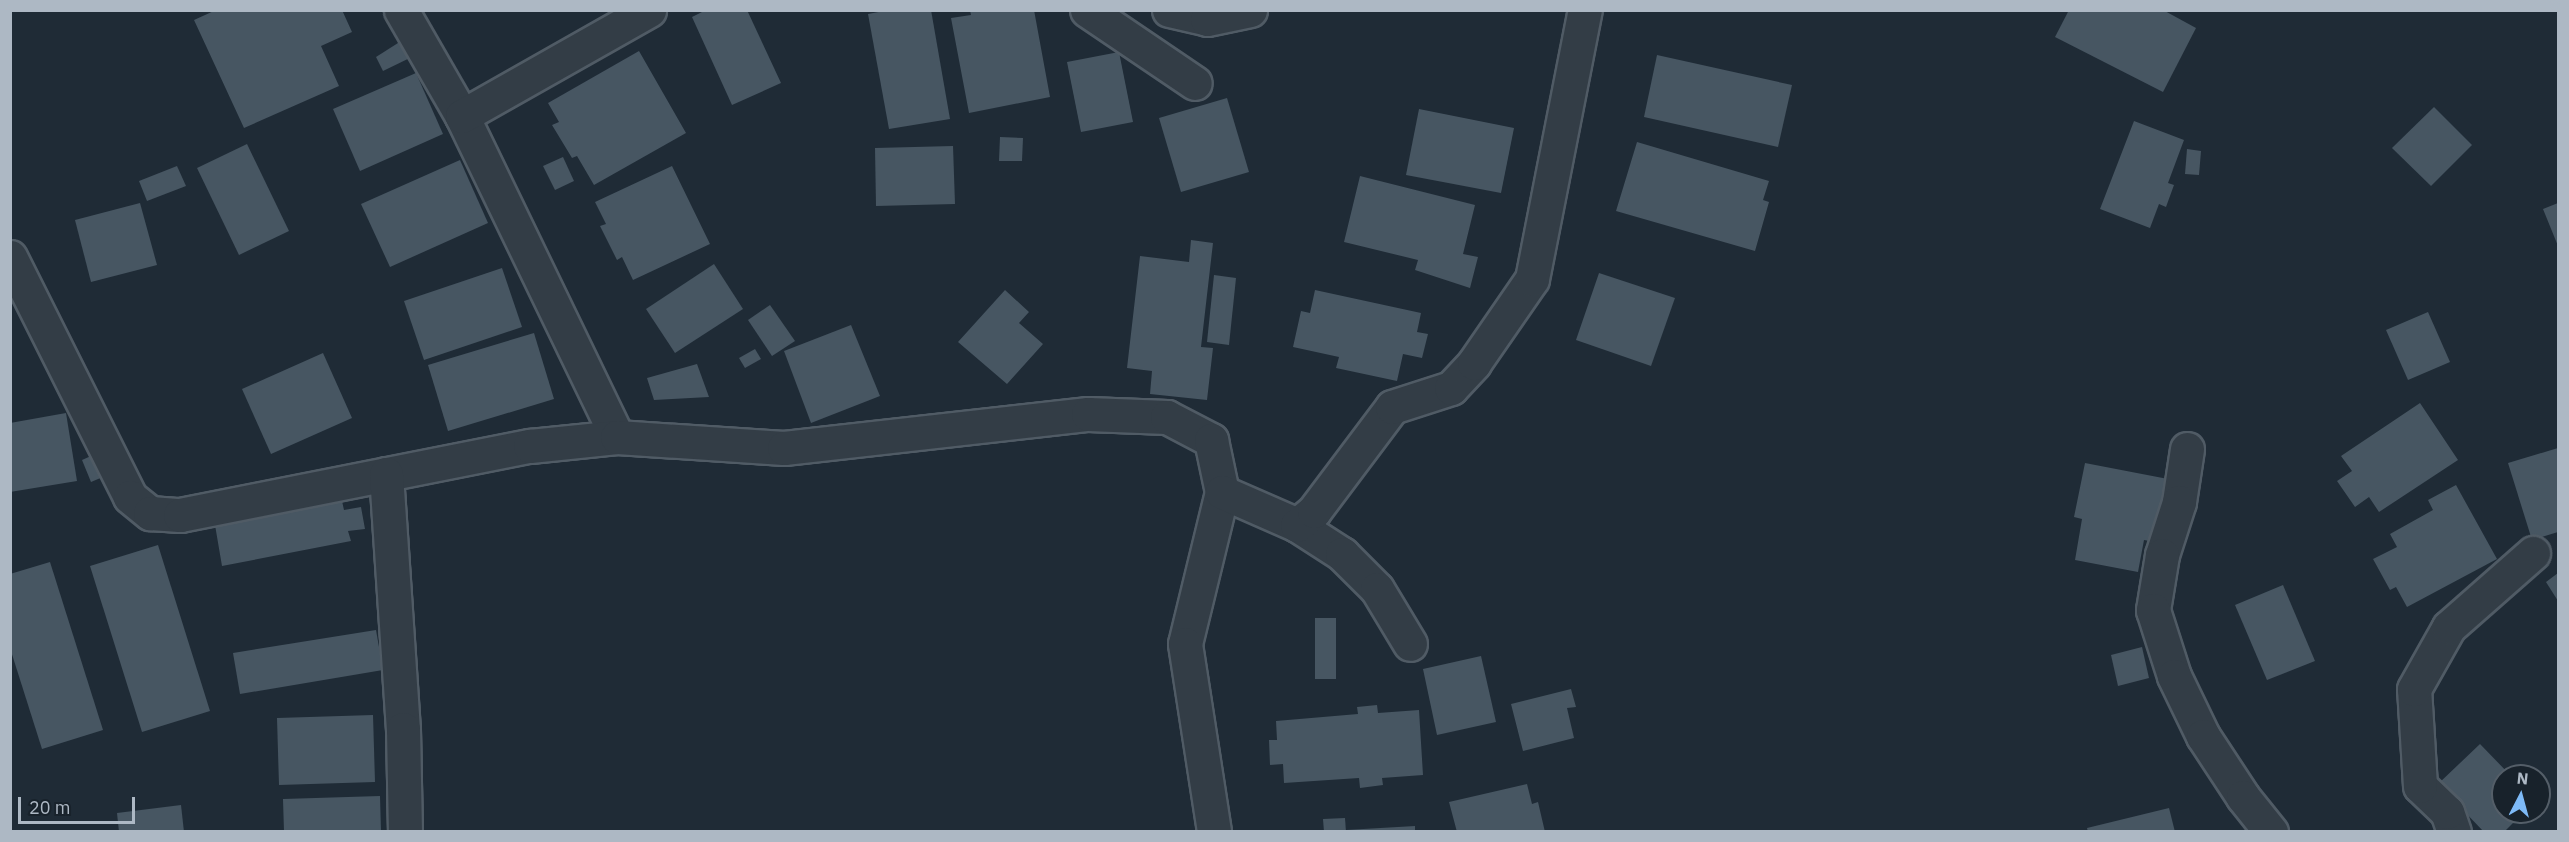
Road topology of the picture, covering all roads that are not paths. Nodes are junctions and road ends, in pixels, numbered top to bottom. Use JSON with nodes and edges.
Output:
{"nodes":[{"id":1,"x":401,"y":10,"type":"edge"},
{"id":2,"x":649,"y":10,"type":"edge"},
{"id":3,"x":1087,"y":10,"type":"edge"},
{"id":4,"x":1169,"y":10,"type":"edge"},
{"id":5,"x":1250,"y":10,"type":"edge"},
{"id":6,"x":1585,"y":10,"type":"edge"},
{"id":7,"x":1195,"y":83,"type":"dead end"},
{"id":8,"x":462,"y":116,"type":"junction"},
{"id":9,"x":10,"y":257,"type":"edge"},
{"id":10,"x":617,"y":437,"type":"junction"},
{"id":11,"x":2187,"y":449,"type":"dead end"},
{"id":12,"x":386,"y":474,"type":"junction"},
{"id":13,"x":1222,"y":492,"type":"junction"},
{"id":14,"x":1297,"y":525,"type":"junction"},
{"id":15,"x":2533,"y":553,"type":"dead end"},
{"id":16,"x":1410,"y":644,"type":"dead end"},
{"id":17,"x":405,"y":831,"type":"edge"},
{"id":18,"x":1214,"y":831,"type":"edge"},
{"id":19,"x":2271,"y":831,"type":"edge"},
{"id":20,"x":2454,"y":831,"type":"edge"}],
"edges":[{"from":1,"to":8,"type":"street"},
{"from":2,"to":8,"type":"street"},
{"from":3,"to":7,"type":"street"},
{"from":4,"to":5,"type":"street"},
{"from":6,"to":14,"type":"street"},
{"from":8,"to":10,"type":"street"},
{"from":9,"to":12,"type":"street"},
{"from":10,"to":12,"type":"street"},
{"from":10,"to":13,"type":"street"},
{"from":11,"to":19,"type":"street"},
{"from":12,"to":17,"type":"street"},
{"from":13,"to":14,"type":"street"},
{"from":13,"to":18,"type":"street"},
{"from":14,"to":16,"type":"street"},
{"from":15,"to":20,"type":"street"}]}
